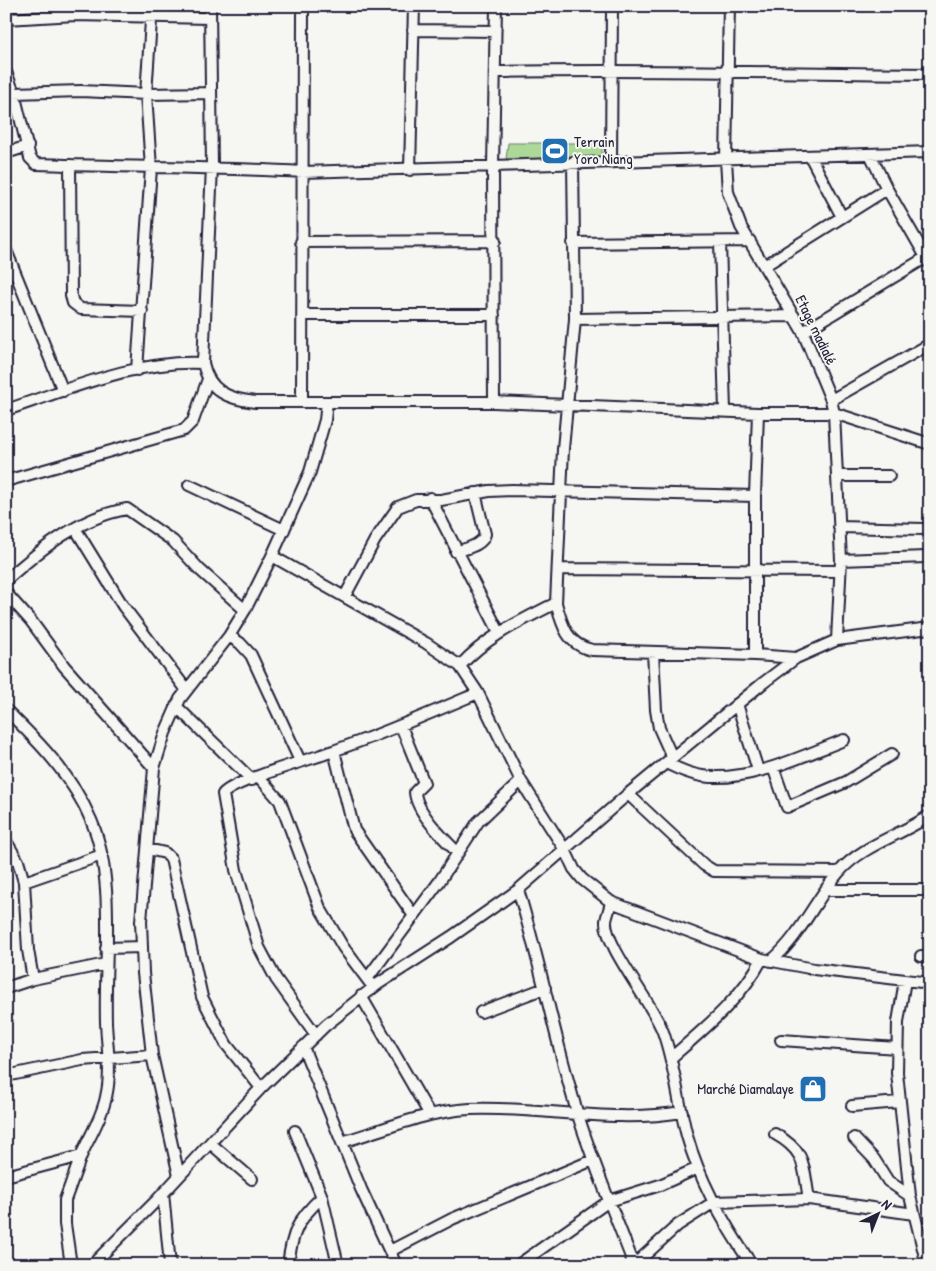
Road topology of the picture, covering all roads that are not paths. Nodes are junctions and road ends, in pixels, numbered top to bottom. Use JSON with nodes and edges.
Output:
{"nodes":[{"id":1,"x":210,"y":6,"type":"edge"},
{"id":2,"x":303,"y":6,"type":"edge"},
{"id":3,"x":414,"y":6,"type":"edge"},
{"id":4,"x":496,"y":6,"type":"edge"},
{"id":5,"x":612,"y":6,"type":"edge"},
{"id":6,"x":729,"y":6,"type":"edge"},
{"id":7,"x":76,"y":11,"type":"edge"},
{"id":8,"x":152,"y":12,"type":"edge"},
{"id":9,"x":210,"y":18,"type":"junction"},
{"id":10,"x":6,"y":19,"type":"edge"},
{"id":11,"x":413,"y":30,"type":"junction"},
{"id":12,"x":495,"y":31,"type":"junction"},
{"id":13,"x":612,"y":70,"type":"junction"},
{"id":14,"x":6,"y":72,"type":"edge"},
{"id":15,"x":496,"y":72,"type":"junction"},
{"id":16,"x":728,"y":73,"type":"junction"},
{"id":17,"x":930,"y":74,"type":"edge"},
{"id":18,"x":14,"y":93,"type":"junction"},
{"id":19,"x":211,"y":93,"type":"junction"},
{"id":20,"x":146,"y":94,"type":"junction"},
{"id":21,"x":28,"y":146,"type":"junction"},
{"id":22,"x":930,"y":152,"type":"edge"},
{"id":23,"x":6,"y":153,"type":"edge"},
{"id":24,"x":870,"y":154,"type":"junction"},
{"id":25,"x":810,"y":156,"type":"junction"},
{"id":26,"x":726,"y":160,"type":"junction"},
{"id":27,"x":573,"y":162,"type":"junction"},
{"id":28,"x":611,"y":163,"type":"junction"},
{"id":29,"x":70,"y":165,"type":"junction"},
{"id":30,"x":493,"y":166,"type":"junction"},
{"id":31,"x":212,"y":167,"type":"junction"},
{"id":32,"x":151,"y":168,"type":"junction"},
{"id":33,"x":410,"y":170,"type":"junction"},
{"id":34,"x":303,"y":172,"type":"junction"},
{"id":35,"x":887,"y":189,"type":"junction"},
{"id":36,"x":842,"y":217,"type":"junction"},
{"id":37,"x":495,"y":241,"type":"junction"},
{"id":38,"x":750,"y":241,"type":"junction"},
{"id":39,"x":301,"y":242,"type":"junction"},
{"id":40,"x":573,"y":242,"type":"junction"},
{"id":41,"x":720,"y":242,"type":"junction"},
{"id":42,"x":6,"y":250,"type":"edge"},
{"id":43,"x":928,"y":259,"type":"edge"},
{"id":44,"x":764,"y":266,"type":"junction"},
{"id":45,"x":142,"y":311,"type":"junction"},
{"id":46,"x":494,"y":315,"type":"junction"},
{"id":47,"x":303,"y":316,"type":"junction"},
{"id":48,"x":794,"y":316,"type":"junction"},
{"id":49,"x":722,"y":318,"type":"junction"},
{"id":50,"x":575,"y":319,"type":"junction"},
{"id":51,"x":803,"y":332,"type":"junction"},
{"id":52,"x":930,"y":344,"type":"edge"},
{"id":53,"x":203,"y":364,"type":"junction"},
{"id":54,"x":137,"y":370,"type":"junction"},
{"id":55,"x":208,"y":379,"type":"junction"},
{"id":56,"x":63,"y":390,"type":"junction"},
{"id":57,"x":831,"y":400,"type":"junction"},
{"id":58,"x":302,"y":402,"type":"junction"},
{"id":59,"x":327,"y":402,"type":"junction"},
{"id":60,"x":494,"y":402,"type":"junction"},
{"id":61,"x":569,"y":404,"type":"junction"},
{"id":62,"x":6,"y":410,"type":"edge"},
{"id":63,"x":725,"y":411,"type":"junction"},
{"id":64,"x":758,"y":413,"type":"junction"},
{"id":65,"x":834,"y":413,"type":"junction"},
{"id":66,"x":930,"y":444,"type":"edge"},
{"id":67,"x":836,"y":476,"type":"junction"},
{"id":68,"x":889,"y":476,"type":"dead end"},
{"id":69,"x":6,"y":481,"type":"edge"},
{"id":70,"x":189,"y":485,"type":"dead end"},
{"id":71,"x":560,"y":492,"type":"junction"},
{"id":72,"x":475,"y":493,"type":"junction"},
{"id":73,"x":755,"y":496,"type":"junction"},
{"id":74,"x":430,"y":498,"type":"junction"},
{"id":75,"x":839,"y":527,"type":"junction"},
{"id":76,"x":75,"y":528,"type":"junction"},
{"id":77,"x":284,"y":530,"type":"junction"},
{"id":78,"x":924,"y":530,"type":"dead end"},
{"id":79,"x":456,"y":552,"type":"junction"},
{"id":80,"x":272,"y":556,"type":"junction"},
{"id":81,"x":926,"y":557,"type":"dead end"},
{"id":82,"x":841,"y":560,"type":"junction"},
{"id":83,"x":558,"y":569,"type":"junction"},
{"id":84,"x":755,"y":570,"type":"junction"},
{"id":85,"x":840,"y":571,"type":"junction"},
{"id":86,"x":6,"y":580,"type":"edge"},
{"id":87,"x":6,"y":593,"type":"edge"},
{"id":88,"x":345,"y":596,"type":"junction"},
{"id":89,"x":556,"y":603,"type":"junction"},
{"id":90,"x":245,"y":610,"type":"junction"},
{"id":91,"x":930,"y":628,"type":"edge"},
{"id":92,"x":500,"y":632,"type":"junction"},
{"id":93,"x":228,"y":636,"type":"junction"},
{"id":94,"x":837,"y":640,"type":"junction"},
{"id":95,"x":653,"y":652,"type":"junction"},
{"id":96,"x":755,"y":655,"type":"junction"},
{"id":97,"x":796,"y":658,"type":"junction"},
{"id":98,"x":460,"y":666,"type":"junction"},
{"id":99,"x":186,"y":689,"type":"junction"},
{"id":100,"x":478,"y":693,"type":"junction"},
{"id":101,"x":738,"y":704,"type":"junction"},
{"id":102,"x":176,"y":706,"type":"junction"},
{"id":103,"x":6,"y":710,"type":"edge"},
{"id":104,"x":401,"y":726,"type":"junction"},
{"id":105,"x":844,"y":740,"type":"dead end"},
{"id":106,"x":334,"y":751,"type":"junction"},
{"id":107,"x":892,"y":754,"type":"dead end"},
{"id":108,"x":669,"y":760,"type":"junction"},
{"id":109,"x":300,"y":761,"type":"junction"},
{"id":110,"x":773,"y":767,"type":"junction"},
{"id":111,"x":154,"y":768,"type":"junction"},
{"id":112,"x":758,"y":770,"type":"junction"},
{"id":113,"x":255,"y":779,"type":"junction"},
{"id":114,"x":521,"y":782,"type":"junction"},
{"id":115,"x":628,"y":794,"type":"junction"},
{"id":116,"x":928,"y":818,"type":"edge"},
{"id":117,"x":6,"y":841,"type":"edge"},
{"id":118,"x":148,"y":849,"type":"junction"},
{"id":119,"x":565,"y":850,"type":"junction"},
{"id":120,"x":458,"y":853,"type":"junction"},
{"id":121,"x":102,"y":854,"type":"junction"},
{"id":122,"x":839,"y":872,"type":"junction"},
{"id":123,"x":24,"y":882,"type":"junction"},
{"id":124,"x":518,"y":890,"type":"junction"},
{"id":125,"x":827,"y":890,"type":"junction"},
{"id":126,"x":930,"y":890,"type":"edge"},
{"id":127,"x":610,"y":902,"type":"junction"},
{"id":128,"x":414,"y":916,"type":"junction"},
{"id":129,"x":142,"y":947,"type":"junction"},
{"id":130,"x":106,"y":948,"type":"junction"},
{"id":131,"x":767,"y":960,"type":"junction"},
{"id":132,"x":106,"y":964,"type":"junction"},
{"id":133,"x":33,"y":979,"type":"junction"},
{"id":134,"x":905,"y":980,"type":"junction"},
{"id":135,"x":930,"y":983,"type":"edge"},
{"id":136,"x":370,"y":984,"type":"junction"},
{"id":137,"x":6,"y":988,"type":"edge"},
{"id":138,"x":545,"y":988,"type":"junction"},
{"id":139,"x":361,"y":996,"type":"junction"},
{"id":140,"x":481,"y":1012,"type":"dead end"},
{"id":141,"x":316,"y":1035,"type":"junction"},
{"id":142,"x":781,"y":1040,"type":"dead end"},
{"id":143,"x":303,"y":1047,"type":"junction"},
{"id":144,"x":897,"y":1048,"type":"junction"},
{"id":145,"x":152,"y":1055,"type":"junction"},
{"id":146,"x":109,"y":1058,"type":"junction"},
{"id":147,"x":671,"y":1058,"type":"junction"},
{"id":148,"x":6,"y":1076,"type":"edge"},
{"id":149,"x":261,"y":1088,"type":"junction"},
{"id":150,"x":899,"y":1102,"type":"junction"},
{"id":151,"x":852,"y":1106,"type":"dead end"},
{"id":152,"x":682,"y":1112,"type":"junction"},
{"id":153,"x":578,"y":1114,"type":"junction"},
{"id":154,"x":430,"y":1115,"type":"junction"},
{"id":155,"x":295,"y":1130,"type":"dead end"},
{"id":156,"x":775,"y":1134,"type":"dead end"},
{"id":157,"x":854,"y":1138,"type":"dead end"},
{"id":158,"x":342,"y":1142,"type":"junction"},
{"id":159,"x":210,"y":1143,"type":"junction"},
{"id":160,"x":81,"y":1156,"type":"junction"},
{"id":161,"x":593,"y":1160,"type":"junction"},
{"id":162,"x":698,"y":1168,"type":"junction"},
{"id":163,"x":6,"y":1176,"type":"edge"},
{"id":164,"x":179,"y":1176,"type":"junction"},
{"id":165,"x":252,"y":1178,"type":"dead end"},
{"id":166,"x":163,"y":1193,"type":"junction"},
{"id":167,"x":910,"y":1196,"type":"junction"},
{"id":168,"x":322,"y":1197,"type":"junction"},
{"id":169,"x":809,"y":1199,"type":"junction"},
{"id":170,"x":609,"y":1201,"type":"junction"},
{"id":171,"x":714,"y":1202,"type":"junction"},
{"id":172,"x":914,"y":1214,"type":"junction"},
{"id":173,"x":390,"y":1251,"type":"junction"},
{"id":174,"x":94,"y":1264,"type":"edge"},
{"id":175,"x":71,"y":1265,"type":"edge"},
{"id":176,"x":170,"y":1265,"type":"edge"},
{"id":177,"x":288,"y":1265,"type":"edge"},
{"id":178,"x":338,"y":1265,"type":"edge"},
{"id":179,"x":396,"y":1265,"type":"edge"},
{"id":180,"x":518,"y":1265,"type":"edge"},
{"id":181,"x":634,"y":1265,"type":"edge"},
{"id":182,"x":752,"y":1265,"type":"edge"},
{"id":183,"x":929,"y":1265,"type":"edge"}],
"edges":[{"from":1,"to":9,"type":"street"},
{"from":2,"to":34,"type":"street"},
{"from":3,"to":11,"type":"street"},
{"from":4,"to":12,"type":"street"},
{"from":5,"to":13,"type":"street"},
{"from":6,"to":16,"type":"street","name":"Etage madialé"},
{"from":7,"to":8,"type":"street"},
{"from":7,"to":10,"type":"street"},
{"from":8,"to":9,"type":"street"},
{"from":8,"to":20,"type":"street"},
{"from":9,"to":19,"type":"street"},
{"from":11,"to":12,"type":"street"},
{"from":11,"to":33,"type":"street"},
{"from":12,"to":15,"type":"street"},
{"from":13,"to":15,"type":"street"},
{"from":13,"to":16,"type":"street"},
{"from":13,"to":28,"type":"street"},
{"from":14,"to":18,"type":"street"},
{"from":15,"to":30,"type":"street"},
{"from":16,"to":17,"type":"street"},
{"from":16,"to":26,"type":"street","name":"Etage madialé"},
{"from":18,"to":20,"type":"street"},
{"from":18,"to":21,"type":"street"},
{"from":19,"to":20,"type":"street"},
{"from":19,"to":31,"type":"street"},
{"from":20,"to":32,"type":"street"},
{"from":21,"to":23,"type":"street"},
{"from":21,"to":29,"type":"street"},
{"from":22,"to":24,"type":"street"},
{"from":24,"to":25,"type":"street"},
{"from":24,"to":35,"type":"street"},
{"from":25,"to":26,"type":"street"},
{"from":25,"to":36,"type":"street"},
{"from":26,"to":28,"type":"street"},
{"from":26,"to":38,"type":"street","name":"Etage madialé"},
{"from":27,"to":28,"type":"street"},
{"from":27,"to":30,"type":"street"},
{"from":27,"to":40,"type":"street"},
{"from":29,"to":32,"type":"street"},
{"from":29,"to":45,"type":"street"},
{"from":30,"to":33,"type":"street"},
{"from":30,"to":37,"type":"street"},
{"from":31,"to":32,"type":"street"},
{"from":31,"to":34,"type":"street"},
{"from":31,"to":53,"type":"street"},
{"from":32,"to":45,"type":"street"},
{"from":33,"to":34,"type":"street"},
{"from":34,"to":39,"type":"street"},
{"from":35,"to":36,"type":"street"},
{"from":35,"to":43,"type":"street"},
{"from":36,"to":44,"type":"street"},
{"from":37,"to":39,"type":"street"},
{"from":37,"to":46,"type":"street"},
{"from":38,"to":41,"type":"street"},
{"from":38,"to":44,"type":"street","name":"Etage madialé"},
{"from":39,"to":47,"type":"street"},
{"from":40,"to":41,"type":"street"},
{"from":40,"to":50,"type":"street"},
{"from":41,"to":49,"type":"street"},
{"from":42,"to":56,"type":"street"},
{"from":43,"to":51,"type":"street"},
{"from":44,"to":48,"type":"street","name":"Etage madialé"},
{"from":45,"to":54,"type":"street"},
{"from":46,"to":47,"type":"street"},
{"from":46,"to":60,"type":"street"},
{"from":47,"to":58,"type":"street"},
{"from":48,"to":49,"type":"street"},
{"from":48,"to":51,"type":"street","name":"Etage madialé"},
{"from":49,"to":50,"type":"street"},
{"from":49,"to":63,"type":"street"},
{"from":50,"to":61,"type":"street"},
{"from":51,"to":57,"type":"street","name":"Etage madialé"},
{"from":52,"to":57,"type":"street"},
{"from":53,"to":54,"type":"street"},
{"from":53,"to":55,"type":"street"},
{"from":54,"to":56,"type":"street"},
{"from":55,"to":58,"type":"street"},
{"from":55,"to":69,"type":"street"},
{"from":56,"to":62,"type":"street"},
{"from":57,"to":65,"type":"street","name":"Etage madialé"},
{"from":58,"to":59,"type":"street"},
{"from":59,"to":60,"type":"street"},
{"from":59,"to":77,"type":"street"},
{"from":60,"to":61,"type":"street"},
{"from":61,"to":63,"type":"street"},
{"from":61,"to":71,"type":"street"},
{"from":63,"to":64,"type":"street"},
{"from":64,"to":65,"type":"street"},
{"from":64,"to":73,"type":"street"},
{"from":65,"to":66,"type":"street"},
{"from":65,"to":67,"type":"street","name":"Etage madialé"},
{"from":67,"to":68,"type":"street"},
{"from":67,"to":75,"type":"street","name":"Etage madialé"},
{"from":70,"to":77,"type":"street"},
{"from":71,"to":72,"type":"street"},
{"from":71,"to":73,"type":"street"},
{"from":71,"to":83,"type":"street"},
{"from":72,"to":74,"type":"street"},
{"from":72,"to":79,"type":"street"},
{"from":73,"to":84,"type":"street"},
{"from":74,"to":79,"type":"street"},
{"from":74,"to":88,"type":"street"},
{"from":75,"to":78,"type":"street"},
{"from":75,"to":82,"type":"street","name":"Etage madialé"},
{"from":76,"to":86,"type":"street"},
{"from":76,"to":90,"type":"street"},
{"from":76,"to":99,"type":"street"},
{"from":77,"to":80,"type":"street"},
{"from":79,"to":92,"type":"street"},
{"from":80,"to":88,"type":"street"},
{"from":80,"to":90,"type":"street"},
{"from":81,"to":82,"type":"street"},
{"from":82,"to":85,"type":"street","name":"Etage madialé"},
{"from":83,"to":84,"type":"street"},
{"from":83,"to":89,"type":"street"},
{"from":84,"to":85,"type":"street"},
{"from":84,"to":96,"type":"street"},
{"from":85,"to":94,"type":"street","name":"Etage madialé"},
{"from":87,"to":111,"type":"street"},
{"from":88,"to":98,"type":"street"},
{"from":89,"to":92,"type":"street"},
{"from":89,"to":95,"type":"street"},
{"from":90,"to":93,"type":"street"},
{"from":91,"to":94,"type":"street"},
{"from":92,"to":98,"type":"street"},
{"from":93,"to":99,"type":"street"},
{"from":93,"to":109,"type":"street"},
{"from":94,"to":97,"type":"street"},
{"from":95,"to":96,"type":"street"},
{"from":95,"to":108,"type":"street"},
{"from":96,"to":97,"type":"street"},
{"from":97,"to":101,"type":"street"},
{"from":98,"to":100,"type":"street"},
{"from":99,"to":102,"type":"street"},
{"from":100,"to":104,"type":"street"},
{"from":100,"to":114,"type":"street"},
{"from":101,"to":108,"type":"street"},
{"from":101,"to":112,"type":"street"},
{"from":102,"to":111,"type":"street"},
{"from":102,"to":113,"type":"street"},
{"from":103,"to":121,"type":"street"},
{"from":104,"to":106,"type":"street"},
{"from":104,"to":120,"type":"street"},
{"from":105,"to":110,"type":"street"},
{"from":106,"to":109,"type":"street"},
{"from":106,"to":128,"type":"street"},
{"from":107,"to":110,"type":"street"},
{"from":108,"to":112,"type":"street"},
{"from":108,"to":115,"type":"street"},
{"from":109,"to":113,"type":"street"},
{"from":110,"to":112,"type":"street"},
{"from":111,"to":118,"type":"street"},
{"from":113,"to":136,"type":"street"},
{"from":113,"to":141,"type":"street"},
{"from":114,"to":119,"type":"street"},
{"from":114,"to":120,"type":"street"},
{"from":115,"to":119,"type":"street"},
{"from":115,"to":122,"type":"street"},
{"from":116,"to":122,"type":"street"},
{"from":117,"to":123,"type":"street"},
{"from":118,"to":129,"type":"street"},
{"from":118,"to":149,"type":"street"},
{"from":119,"to":124,"type":"street"},
{"from":119,"to":127,"type":"street"},
{"from":120,"to":128,"type":"street"},
{"from":121,"to":123,"type":"street"},
{"from":121,"to":130,"type":"street"},
{"from":122,"to":125,"type":"street"},
{"from":123,"to":133,"type":"street"},
{"from":124,"to":136,"type":"street"},
{"from":124,"to":138,"type":"street"},
{"from":125,"to":126,"type":"street"},
{"from":125,"to":131,"type":"street"},
{"from":127,"to":131,"type":"street"},
{"from":127,"to":147,"type":"street"},
{"from":128,"to":136,"type":"street"},
{"from":129,"to":130,"type":"street"},
{"from":129,"to":145,"type":"street"},
{"from":130,"to":132,"type":"street"},
{"from":131,"to":134,"type":"street"},
{"from":131,"to":147,"type":"street"},
{"from":132,"to":133,"type":"street"},
{"from":132,"to":146,"type":"street"},
{"from":133,"to":137,"type":"street"},
{"from":134,"to":135,"type":"street"},
{"from":134,"to":144,"type":"street"},
{"from":136,"to":139,"type":"street"},
{"from":138,"to":140,"type":"street"},
{"from":138,"to":153,"type":"street"},
{"from":139,"to":141,"type":"street"},
{"from":139,"to":154,"type":"street"},
{"from":141,"to":143,"type":"street"},
{"from":142,"to":144,"type":"street"},
{"from":143,"to":149,"type":"street"},
{"from":143,"to":158,"type":"street"},
{"from":144,"to":150,"type":"street"},
{"from":145,"to":146,"type":"street"},
{"from":145,"to":164,"type":"street"},
{"from":146,"to":148,"type":"street"},
{"from":146,"to":160,"type":"street"},
{"from":147,"to":152,"type":"street"},
{"from":149,"to":159,"type":"street"},
{"from":150,"to":151,"type":"street"},
{"from":150,"to":167,"type":"street"},
{"from":152,"to":153,"type":"street"},
{"from":152,"to":162,"type":"street"},
{"from":153,"to":154,"type":"street"},
{"from":153,"to":161,"type":"street"},
{"from":154,"to":158,"type":"street"},
{"from":155,"to":168,"type":"street"},
{"from":156,"to":169,"type":"street"},
{"from":157,"to":167,"type":"street"},
{"from":158,"to":173,"type":"street"},
{"from":159,"to":164,"type":"street"},
{"from":159,"to":165,"type":"street"},
{"from":160,"to":163,"type":"street"},
{"from":160,"to":175,"type":"street"},
{"from":161,"to":170,"type":"street"},
{"from":161,"to":173,"type":"street"},
{"from":162,"to":170,"type":"street"},
{"from":162,"to":171,"type":"street"},
{"from":164,"to":166,"type":"street"},
{"from":166,"to":174,"type":"street"},
{"from":166,"to":176,"type":"street"},
{"from":167,"to":172,"type":"street"},
{"from":168,"to":177,"type":"street"},
{"from":168,"to":178,"type":"street"},
{"from":169,"to":171,"type":"street"},
{"from":169,"to":172,"type":"street"},
{"from":170,"to":180,"type":"street"},
{"from":170,"to":181,"type":"street"},
{"from":171,"to":181,"type":"street"},
{"from":171,"to":182,"type":"street"},
{"from":172,"to":183,"type":"street"},
{"from":173,"to":179,"type":"street"}]}
